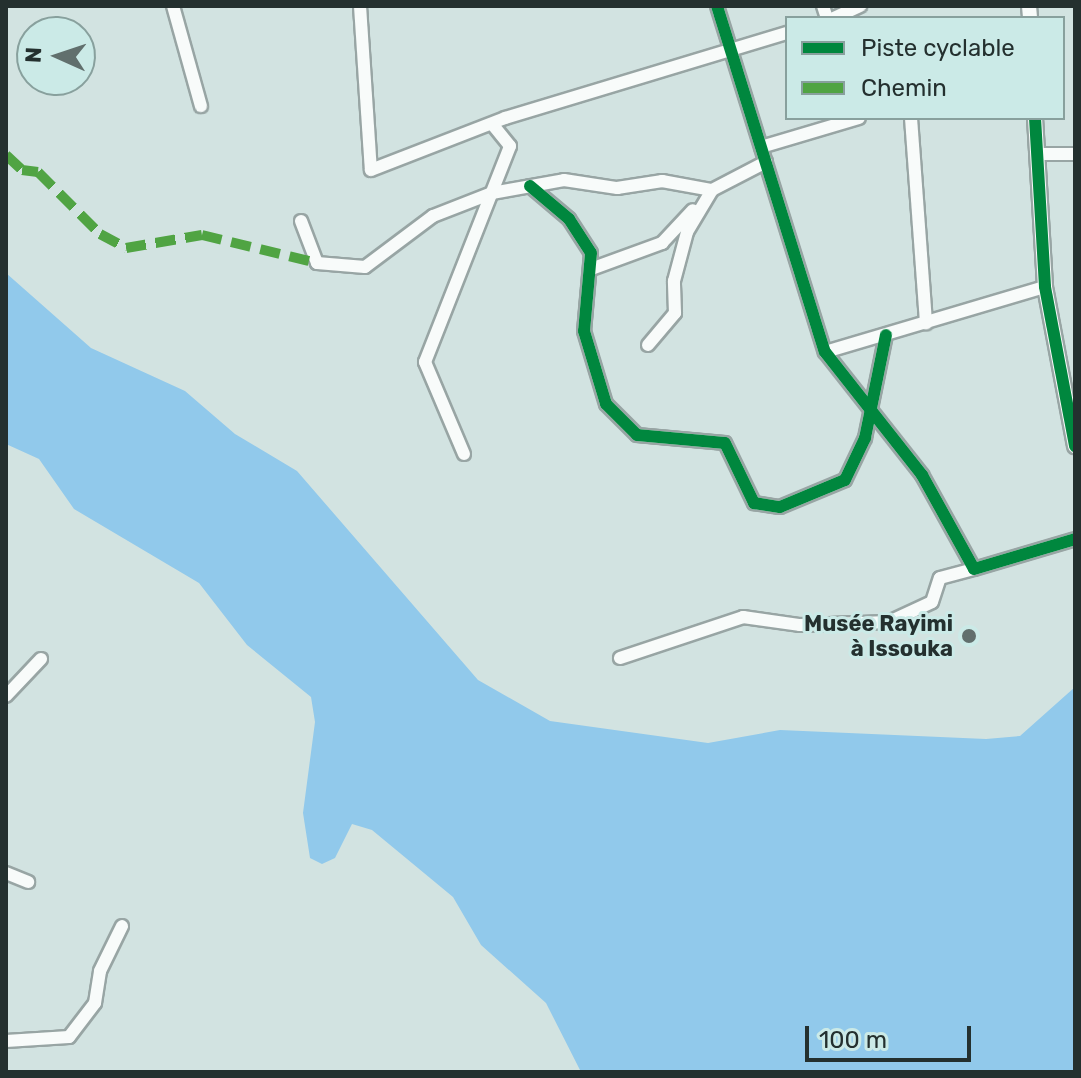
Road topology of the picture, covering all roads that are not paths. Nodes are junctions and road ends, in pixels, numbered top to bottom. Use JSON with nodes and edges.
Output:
{"nodes":[{"id":1,"x":173,"y":6,"type":"edge"},
{"id":2,"x":360,"y":6,"type":"edge"},
{"id":3,"x":717,"y":6,"type":"edge"},
{"id":4,"x":860,"y":6,"type":"edge"},
{"id":5,"x":838,"y":16,"type":"edge"},
{"id":6,"x":785,"y":34,"type":"edge"},
{"id":7,"x":731,"y":50,"type":"junction"},
{"id":8,"x":201,"y":106,"type":"dead end"},
{"id":9,"x":852,"y":120,"type":"edge"},
{"id":10,"x":911,"y":120,"type":"edge"},
{"id":11,"x":1035,"y":120,"type":"edge"},
{"id":12,"x":492,"y":124,"type":"junction"},
{"id":13,"x":761,"y":147,"type":"junction"},
{"id":14,"x":1037,"y":154,"type":"junction"},
{"id":15,"x":1075,"y":154,"type":"edge"},
{"id":16,"x":766,"y":162,"type":"junction"},
{"id":17,"x":530,"y":186,"type":"junction"},
{"id":18,"x":712,"y":190,"type":"junction"},
{"id":19,"x":492,"y":193,"type":"junction"},
{"id":20,"x":301,"y":221,"type":"dead end"},
{"id":21,"x":591,"y":269,"type":"junction"},
{"id":22,"x":1045,"y":287,"type":"junction"},
{"id":23,"x":926,"y":323,"type":"junction"},
{"id":24,"x":886,"y":335,"type":"junction"},
{"id":25,"x":648,"y":345,"type":"dead end"},
{"id":26,"x":825,"y":352,"type":"junction"},
{"id":27,"x":871,"y":409,"type":"junction"},
{"id":28,"x":1075,"y":446,"type":"edge"},
{"id":29,"x":464,"y":454,"type":"dead end"},
{"id":30,"x":1075,"y":539,"type":"edge"},
{"id":31,"x":974,"y":569,"type":"junction"},
{"id":32,"x":620,"y":658,"type":"dead end"},
{"id":33,"x":41,"y":659,"type":"dead end"},
{"id":34,"x":6,"y":696,"type":"edge"},
{"id":35,"x":6,"y":873,"type":"edge"},
{"id":36,"x":28,"y":882,"type":"dead end"},
{"id":37,"x":122,"y":926,"type":"dead end"},
{"id":38,"x":6,"y":1041,"type":"edge"}],
"edges":[{"from":1,"to":8,"type":"street"},
{"from":2,"to":12,"type":"street"},
{"from":3,"to":7,"type":"street"},
{"from":4,"to":5,"type":"street"},
{"from":6,"to":7,"type":"street"},
{"from":7,"to":12,"type":"street"},
{"from":7,"to":13,"type":"street"},
{"from":9,"to":13,"type":"street"},
{"from":10,"to":23,"type":"street"},
{"from":11,"to":14,"type":"street"},
{"from":12,"to":19,"type":"street"},
{"from":13,"to":16,"type":"street"},
{"from":14,"to":15,"type":"street"},
{"from":14,"to":22,"type":"street"},
{"from":16,"to":18,"type":"street"},
{"from":16,"to":26,"type":"street"},
{"from":17,"to":18,"type":"street"},
{"from":17,"to":19,"type":"street"},
{"from":17,"to":21,"type":"street"},
{"from":18,"to":21,"type":"street"},
{"from":18,"to":25,"type":"street"},
{"from":19,"to":20,"type":"street"},
{"from":19,"to":29,"type":"street"},
{"from":21,"to":27,"type":"street"},
{"from":22,"to":23,"type":"street"},
{"from":22,"to":28,"type":"street"},
{"from":23,"to":24,"type":"street"},
{"from":24,"to":26,"type":"street"},
{"from":24,"to":27,"type":"street"},
{"from":26,"to":27,"type":"street"},
{"from":27,"to":31,"type":"street"},
{"from":30,"to":31,"type":"street"},
{"from":31,"to":32,"type":"street"},
{"from":33,"to":34,"type":"street"},
{"from":35,"to":36,"type":"street"},
{"from":37,"to":38,"type":"street"}]}
